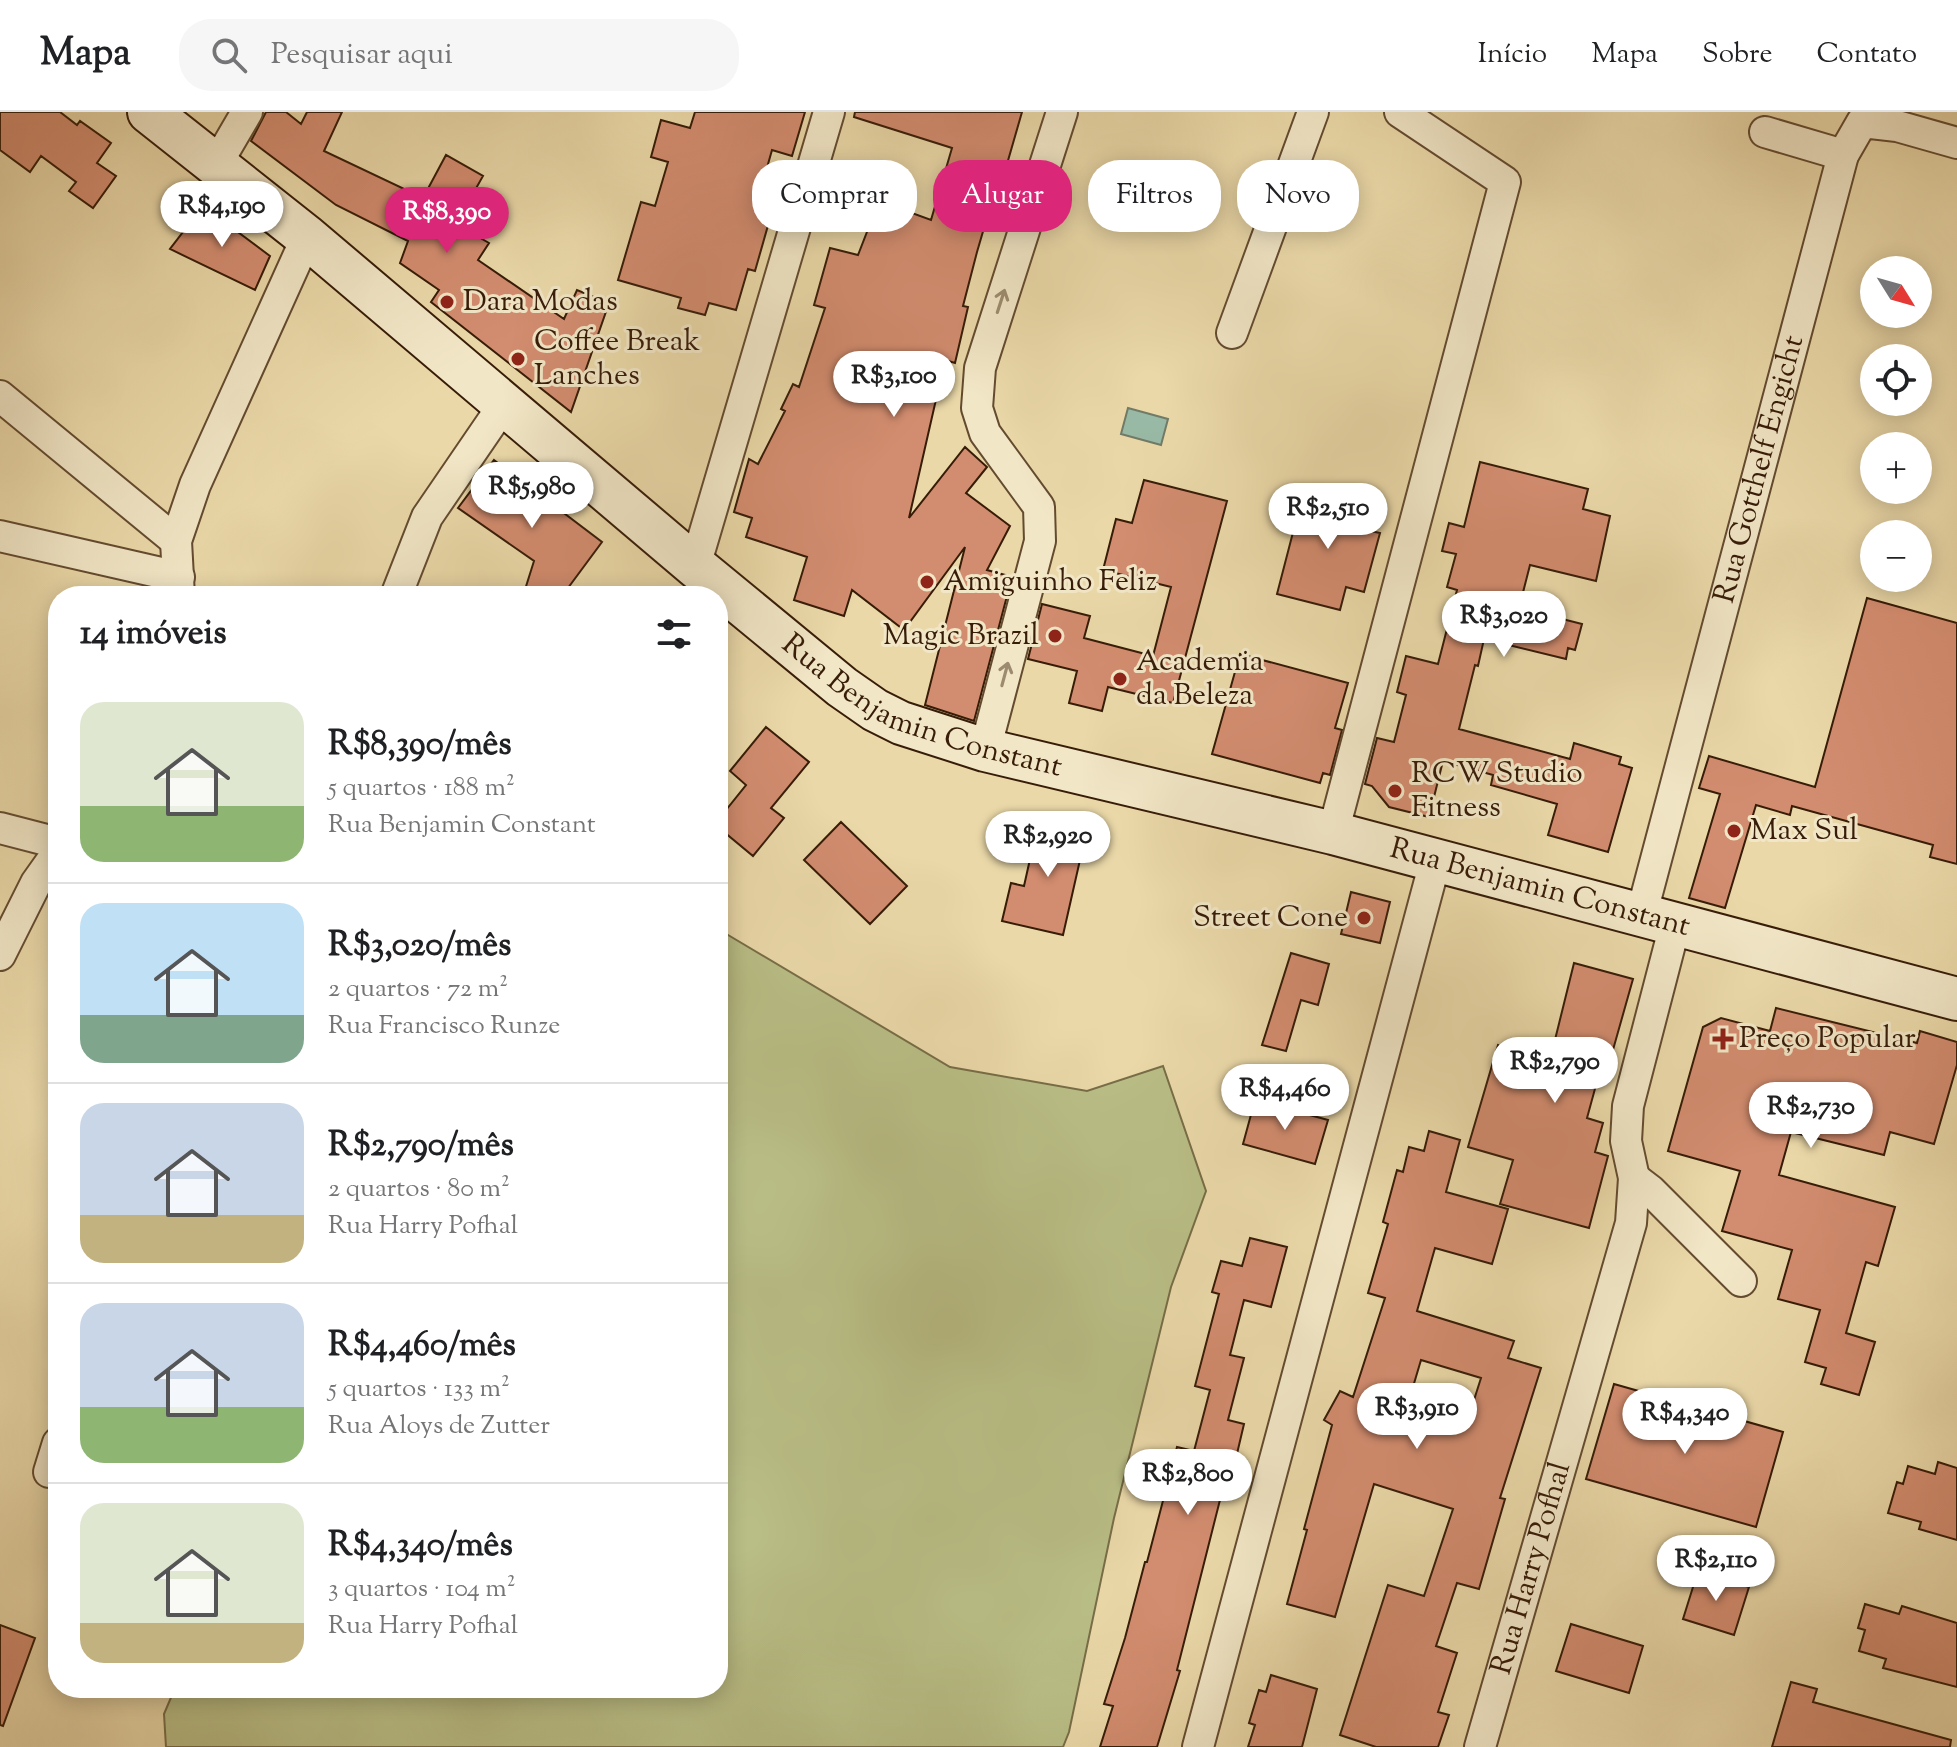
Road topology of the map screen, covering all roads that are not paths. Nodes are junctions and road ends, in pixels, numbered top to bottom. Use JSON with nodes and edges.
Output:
{"nodes":[{"id":1,"x":149,"y":112,"type":"edge"},
{"id":2,"x":247,"y":112,"type":"edge"},
{"id":3,"x":829,"y":112,"type":"edge"},
{"id":4,"x":1062,"y":112,"type":"edge"},
{"id":5,"x":1313,"y":112,"type":"edge"},
{"id":6,"x":1400,"y":112,"type":"edge"},
{"id":7,"x":1765,"y":132,"type":"dead end"},
{"id":8,"x":1957,"y":143,"type":"edge"},
{"id":9,"x":1843,"y":155,"type":"junction"},
{"id":10,"x":216,"y":165,"type":"junction"},
{"id":11,"x":307,"y":237,"type":"junction"},
{"id":12,"x":1232,"y":333,"type":"dead end"},
{"id":13,"x":0,"y":396,"type":"edge"},
{"id":14,"x":505,"y":403,"type":"junction"},
{"id":15,"x":0,"y":536,"type":"edge"},
{"id":16,"x":176,"y":541,"type":"junction"},
{"id":17,"x":695,"y":566,"type":"junction"},
{"id":18,"x":179,"y":586,"type":"edge"},
{"id":19,"x":400,"y":586,"type":"edge"},
{"id":20,"x":719,"y":586,"type":"edge"},
{"id":21,"x":728,"y":593,"type":"edge"},
{"id":22,"x":985,"y":750,"type":"junction"},
{"id":23,"x":0,"y":828,"type":"edge"},
{"id":24,"x":1333,"y":833,"type":"junction"},
{"id":25,"x":48,"y":840,"type":"edge"},
{"id":26,"x":1435,"y":862,"type":"junction"},
{"id":27,"x":48,"y":866,"type":"edge"},
{"id":28,"x":1658,"y":920,"type":"junction"},
{"id":29,"x":0,"y":955,"type":"edge"},
{"id":30,"x":1957,"y":999,"type":"edge"},
{"id":31,"x":1634,"y":1178,"type":"junction"},
{"id":32,"x":1741,"y":1281,"type":"dead end"},
{"id":33,"x":1198,"y":1747,"type":"edge"},
{"id":34,"x":1480,"y":1747,"type":"edge"}],
"edges":[{"from":1,"to":10,"type":"main road","name":"Rua Benjamin Constant"},
{"from":2,"to":10,"type":"street"},
{"from":3,"to":17,"type":"street"},
{"from":22,"to":4,"type":"street","one_way":true},
{"from":5,"to":12,"type":"street"},
{"from":6,"to":24,"type":"street"},
{"from":7,"to":9,"type":"street"},
{"from":8,"to":9,"type":"street","name":"Rua Gotthelf Engicht"},
{"from":9,"to":28,"type":"street","name":"Rua Gotthelf Engicht"},
{"from":10,"to":11,"type":"main road","name":"Rua Benjamin Constant"},
{"from":11,"to":14,"type":"main road","name":"Rua Benjamin Constant"},
{"from":11,"to":16,"type":"street"},
{"from":13,"to":16,"type":"street"},
{"from":14,"to":17,"type":"main road","name":"Rua Benjamin Constant"},
{"from":14,"to":19,"type":"street"},
{"from":15,"to":18,"type":"street"},
{"from":16,"to":18,"type":"street"},
{"from":17,"to":20,"type":"main road","name":"Rua Benjamin Constant"},
{"from":21,"to":22,"type":"main road","name":"Rua Benjamin Constant"},
{"from":22,"to":24,"type":"main road","name":"Rua Benjamin Constant"},
{"from":23,"to":25,"type":"street"},
{"from":24,"to":26,"type":"main road","name":"Rua Benjamin Constant"},
{"from":26,"to":28,"type":"main road","name":"Rua Benjamin Constant"},
{"from":26,"to":33,"type":"street"},
{"from":27,"to":29,"type":"street"},
{"from":28,"to":30,"type":"main road","name":"Rua Benjamin Constant"},
{"from":28,"to":31,"type":"street","name":"Rua Harry Pofhal"},
{"from":31,"to":32,"type":"street"},
{"from":31,"to":34,"type":"street","name":"Rua Harry Pofhal"}]}
